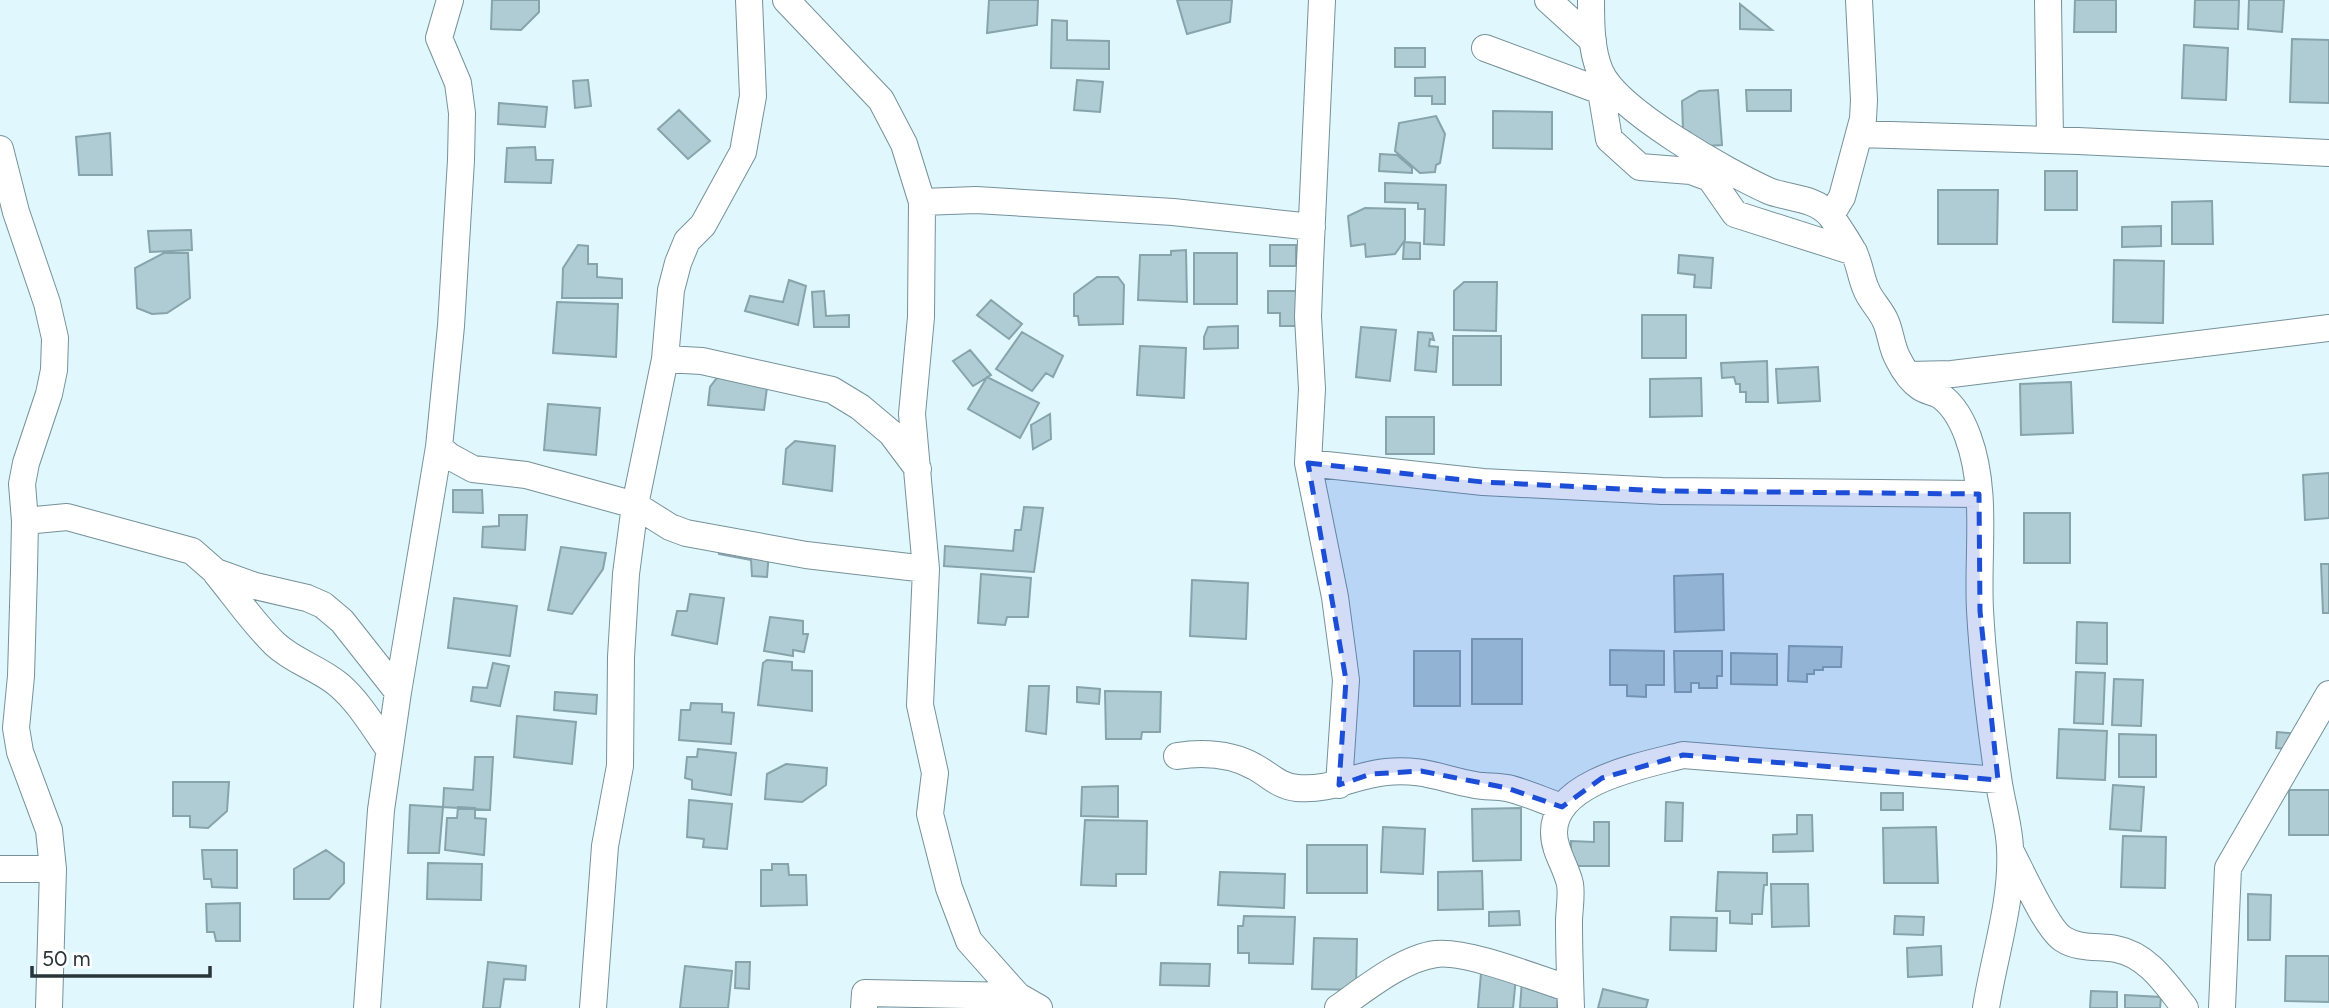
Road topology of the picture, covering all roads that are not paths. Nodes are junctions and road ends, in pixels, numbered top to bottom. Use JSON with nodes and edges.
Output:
{"nodes":[{"id":1,"x":450,"y":0,"type":"edge"},
{"id":2,"x":749,"y":0,"type":"edge"},
{"id":3,"x":786,"y":0,"type":"edge"},
{"id":4,"x":1322,"y":0,"type":"edge"},
{"id":5,"x":1548,"y":0,"type":"edge"},
{"id":6,"x":1591,"y":0,"type":"edge"},
{"id":7,"x":1859,"y":0,"type":"edge"},
{"id":8,"x":2048,"y":0,"type":"edge"},
{"id":9,"x":1593,"y":41,"type":"junction"},
{"id":10,"x":1485,"y":48,"type":"dead end"},
{"id":11,"x":1859,"y":134,"type":"junction"},
{"id":12,"x":2050,"y":140,"type":"junction"},
{"id":13,"x":0,"y":150,"type":"edge"},
{"id":14,"x":2329,"y":153,"type":"edge"},
{"id":15,"x":922,"y":202,"type":"junction"},
{"id":16,"x":1831,"y":215,"type":"junction"},
{"id":17,"x":1312,"y":227,"type":"junction"},
{"id":18,"x":1854,"y":252,"type":"junction"},
{"id":19,"x":2329,"y":328,"type":"edge"},
{"id":20,"x":665,"y":359,"type":"junction"},
{"id":21,"x":1908,"y":374,"type":"junction"},
{"id":22,"x":439,"y":447,"type":"junction"},
{"id":23,"x":1308,"y":463,"type":"junction"},
{"id":24,"x":918,"y":468,"type":"junction"},
{"id":25,"x":1979,"y":494,"type":"junction"},
{"id":26,"x":635,"y":505,"type":"junction"},
{"id":27,"x":25,"y":520,"type":"junction"},
{"id":28,"x":926,"y":569,"type":"junction"},
{"id":29,"x":216,"y":572,"type":"junction"},
{"id":30,"x":11,"y":630,"type":"edge"},
{"id":31,"x":398,"y":692,"type":"junction"},
{"id":32,"x":2329,"y":694,"type":"edge"},
{"id":33,"x":389,"y":749,"type":"junction"},
{"id":34,"x":1177,"y":756,"type":"dead end"},
{"id":35,"x":1998,"y":780,"type":"junction"},
{"id":36,"x":1339,"y":785,"type":"junction"},
{"id":37,"x":1562,"y":807,"type":"junction"},
{"id":38,"x":2010,"y":850,"type":"junction"},
{"id":39,"x":0,"y":869,"type":"edge"},
{"id":40,"x":53,"y":869,"type":"junction"},
{"id":41,"x":1570,"y":998,"type":"edge"},
{"id":42,"x":1029,"y":1002,"type":"edge"},
{"id":43,"x":49,"y":1008,"type":"edge"},
{"id":44,"x":368,"y":1008,"type":"edge"},
{"id":45,"x":593,"y":1008,"type":"edge"},
{"id":46,"x":864,"y":1008,"type":"edge"},
{"id":47,"x":1338,"y":1008,"type":"edge"},
{"id":48,"x":1986,"y":1008,"type":"edge"},
{"id":49,"x":2185,"y":1008,"type":"edge"},
{"id":50,"x":2222,"y":1008,"type":"edge"}],
"edges":[{"from":1,"to":22,"type":"street"},
{"from":2,"to":20,"type":"street"},
{"from":3,"to":15,"type":"street"},
{"from":4,"to":17,"type":"street"},
{"from":5,"to":9,"type":"street"},
{"from":6,"to":9,"type":"street"},
{"from":7,"to":11,"type":"street"},
{"from":8,"to":12,"type":"street"},
{"from":9,"to":16,"type":"street"},
{"from":10,"to":18,"type":"street"},
{"from":11,"to":12,"type":"street"},
{"from":11,"to":16,"type":"street"},
{"from":12,"to":14,"type":"street"},
{"from":13,"to":27,"type":"street"},
{"from":15,"to":17,"type":"street"},
{"from":15,"to":24,"type":"street"},
{"from":16,"to":18,"type":"street"},
{"from":17,"to":23,"type":"street"},
{"from":18,"to":21,"type":"street"},
{"from":19,"to":21,"type":"street"},
{"from":20,"to":24,"type":"street"},
{"from":20,"to":26,"type":"street"},
{"from":21,"to":25,"type":"street"},
{"from":22,"to":26,"type":"street"},
{"from":22,"to":31,"type":"street"},
{"from":23,"to":25,"type":"street"},
{"from":23,"to":36,"type":"street"},
{"from":24,"to":28,"type":"street"},
{"from":25,"to":35,"type":"street"},
{"from":26,"to":28,"type":"street"},
{"from":26,"to":45,"type":"street"},
{"from":27,"to":29,"type":"street"},
{"from":27,"to":30,"type":"street"},
{"from":28,"to":42,"type":"street"},
{"from":29,"to":31,"type":"street"},
{"from":29,"to":33,"type":"street"},
{"from":30,"to":40,"type":"street"},
{"from":31,"to":33,"type":"street"},
{"from":32,"to":50,"type":"street"},
{"from":33,"to":44,"type":"street"},
{"from":34,"to":36,"type":"street"},
{"from":35,"to":37,"type":"street"},
{"from":35,"to":38,"type":"street"},
{"from":36,"to":37,"type":"street"},
{"from":37,"to":41,"type":"street"},
{"from":38,"to":48,"type":"street"},
{"from":38,"to":49,"type":"street"},
{"from":39,"to":40,"type":"street"},
{"from":40,"to":43,"type":"street"},
{"from":41,"to":47,"type":"street"},
{"from":42,"to":46,"type":"street"}]}
